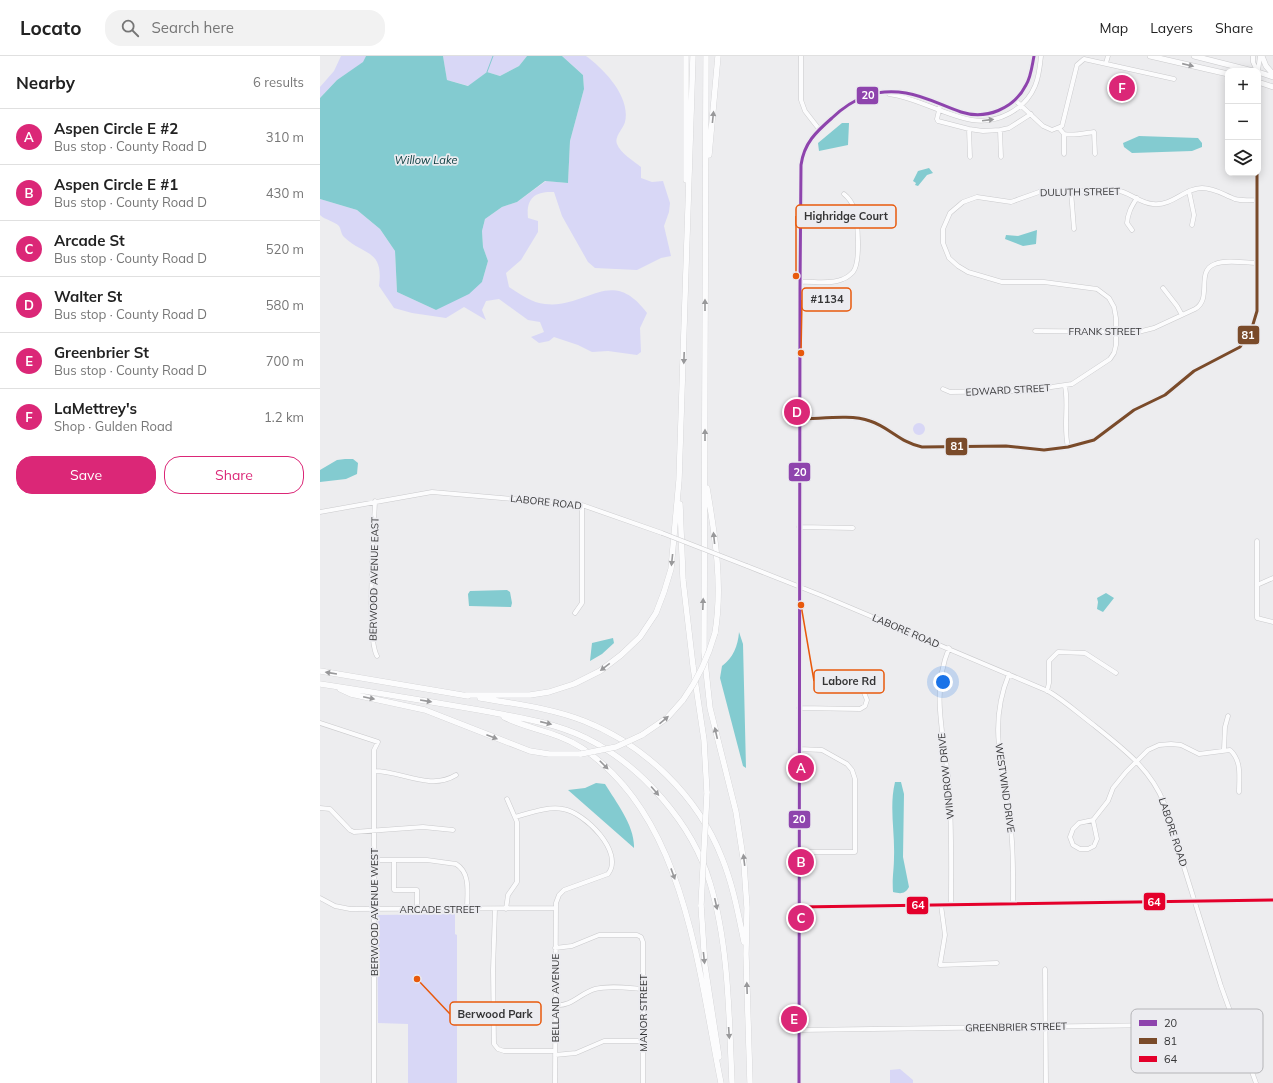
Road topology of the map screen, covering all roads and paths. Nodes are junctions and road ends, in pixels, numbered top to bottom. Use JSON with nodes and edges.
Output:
{"nodes":[{"id":1,"x":686,"y":56,"type":"edge"},
{"id":2,"x":693,"y":56,"type":"edge"},
{"id":3,"x":706,"y":56,"type":"edge"},
{"id":4,"x":718,"y":56,"type":"edge"},
{"id":5,"x":801,"y":56,"type":"edge"},
{"id":6,"x":1034,"y":56,"type":"edge"},
{"id":7,"x":1041,"y":56,"type":"edge"},
{"id":8,"x":1108,"y":56,"type":"edge"},
{"id":9,"x":1150,"y":56,"type":"edge"},
{"id":10,"x":1194,"y":56,"type":"edge"},
{"id":11,"x":1253,"y":56,"type":"edge"},
{"id":12,"x":1261,"y":56,"type":"edge"},
{"id":13,"x":1106,"y":63,"type":"junction"},
{"id":14,"x":1242,"y":68,"type":"edge"},
{"id":15,"x":1256,"y":68,"type":"edge"},
{"id":16,"x":1259,"y":68,"type":"edge"},
{"id":17,"x":1261,"y":72,"type":"edge"},
{"id":18,"x":1225,"y":73,"type":"edge"},
{"id":19,"x":1273,"y":74,"type":"edge"},
{"id":20,"x":1273,"y":77,"type":"edge"},
{"id":21,"x":1174,"y":79,"type":"dead end"},
{"id":22,"x":1261,"y":83,"type":"edge"},
{"id":23,"x":1273,"y":87,"type":"edge"},
{"id":24,"x":1015,"y":100,"type":"junction"},
{"id":25,"x":1020,"y":105,"type":"junction"},
{"id":26,"x":940,"y":106,"type":"junction"},
{"id":27,"x":1031,"y":114,"type":"junction"},
{"id":28,"x":1059,"y":128,"type":"junction"},
{"id":29,"x":819,"y":129,"type":"junction"},
{"id":30,"x":969,"y":129,"type":"junction"},
{"id":31,"x":1000,"y":130,"type":"junction"},
{"id":32,"x":1064,"y":134,"type":"junction"},
{"id":33,"x":1064,"y":154,"type":"dead end"},
{"id":34,"x":1095,"y":154,"type":"dead end"},
{"id":35,"x":970,"y":157,"type":"dead end"},
{"id":36,"x":1001,"y":157,"type":"dead end"},
{"id":37,"x":706,"y":169,"type":"junction"},
{"id":38,"x":1257,"y":176,"type":"edge"},
{"id":39,"x":1071,"y":191,"type":"junction"},
{"id":40,"x":1189,"y":191,"type":"junction"},
{"id":41,"x":844,"y":194,"type":"dead end"},
{"id":42,"x":1137,"y":198,"type":"junction"},
{"id":43,"x":1256,"y":200,"type":"junction"},
{"id":44,"x":1192,"y":225,"type":"dead end"},
{"id":45,"x":1074,"y":229,"type":"dead end"},
{"id":46,"x":1132,"y":230,"type":"dead end"},
{"id":47,"x":943,"y":236,"type":"joint"},
{"id":48,"x":687,"y":263,"type":"junction"},
{"id":49,"x":1257,"y":263,"type":"junction"},
{"id":50,"x":800,"y":282,"type":"junction"},
{"id":51,"x":1163,"y":288,"type":"dead end"},
{"id":52,"x":1182,"y":316,"type":"junction"},
{"id":53,"x":1035,"y":331,"type":"dead end"},
{"id":54,"x":1116,"y":332,"type":"junction"},
{"id":55,"x":1065,"y":386,"type":"junction"},
{"id":56,"x":943,"y":388,"type":"dead end"},
{"id":57,"x":800,"y":419,"type":"junction"},
{"id":58,"x":1068,"y":447,"type":"junction"},
{"id":59,"x":705,"y":474,"type":"junction"},
{"id":60,"x":679,"y":480,"type":"junction"},
{"id":61,"x":375,"y":501,"type":"junction"},
{"id":62,"x":582,"y":505,"type":"junction"},
{"id":63,"x":320,"y":512,"type":"edge"},
{"id":64,"x":799,"y":527,"type":"junction"},
{"id":65,"x":853,"y":528,"type":"dead end"},
{"id":66,"x":1257,"y":541,"type":"dead end"},
{"id":67,"x":1273,"y":578,"type":"edge"},
{"id":68,"x":1257,"y":585,"type":"junction"},
{"id":69,"x":799,"y":586,"type":"junction"},
{"id":70,"x":575,"y":613,"type":"dead end"},
{"id":71,"x":1273,"y":622,"type":"edge"},
{"id":72,"x":949,"y":648,"type":"junction"},
{"id":73,"x":377,"y":656,"type":"dead end"},
{"id":74,"x":320,"y":671,"type":"edge"},
{"id":75,"x":1116,"y":673,"type":"dead end"},
{"id":76,"x":1009,"y":674,"type":"junction"},
{"id":77,"x":320,"y":684,"type":"edge"},
{"id":78,"x":332,"y":686,"type":"junction"},
{"id":79,"x":863,"y":690,"type":"dead end"},
{"id":80,"x":1047,"y":691,"type":"junction"},
{"id":81,"x":466,"y":695,"type":"junction"},
{"id":82,"x":799,"y":708,"type":"junction"},
{"id":83,"x":494,"y":713,"type":"junction"},
{"id":84,"x":1228,"y":716,"type":"dead end"},
{"id":85,"x":320,"y":723,"type":"edge"},
{"id":86,"x":799,"y":748,"type":"junction"},
{"id":87,"x":1224,"y":750,"type":"junction"},
{"id":88,"x":1137,"y":761,"type":"junction"},
{"id":89,"x":374,"y":770,"type":"junction"},
{"id":90,"x":456,"y":775,"type":"dead end"},
{"id":91,"x":1239,"y":792,"type":"dead end"},
{"id":92,"x":507,"y":799,"type":"dead end"},
{"id":93,"x":320,"y":808,"type":"edge"},
{"id":94,"x":515,"y":817,"type":"junction"},
{"id":95,"x":1093,"y":820,"type":"junction"},
{"id":96,"x":374,"y":830,"type":"junction"},
{"id":97,"x":453,"y":830,"type":"dead end"},
{"id":98,"x":799,"y":852,"type":"junction"},
{"id":99,"x":374,"y":860,"type":"junction"},
{"id":100,"x":394,"y":860,"type":"junction"},
{"id":101,"x":321,"y":899,"type":"edge"},
{"id":102,"x":1273,"y":900,"type":"edge"},
{"id":103,"x":1194,"y":901,"type":"junction"},
{"id":104,"x":1013,"y":904,"type":"junction"},
{"id":105,"x":941,"y":905,"type":"junction"},
{"id":106,"x":951,"y":905,"type":"junction"},
{"id":107,"x":799,"y":907,"type":"junction"},
{"id":108,"x":417,"y":909,"type":"junction"},
{"id":109,"x":467,"y":909,"type":"junction"},
{"id":110,"x":495,"y":909,"type":"junction"},
{"id":111,"x":506,"y":909,"type":"junction"},
{"id":112,"x":374,"y":910,"type":"junction"},
{"id":113,"x":555,"y":911,"type":"junction"},
{"id":114,"x":555,"y":948,"type":"junction"},
{"id":115,"x":746,"y":954,"type":"junction"},
{"id":116,"x":997,"y":964,"type":"dead end"},
{"id":117,"x":1045,"y":969,"type":"dead end"},
{"id":118,"x":643,"y":989,"type":"junction"},
{"id":119,"x":556,"y":1005,"type":"junction"},
{"id":120,"x":1229,"y":1009,"type":"edge"},
{"id":121,"x":1131,"y":1025,"type":"edge"},
{"id":122,"x":1046,"y":1026,"type":"junction"},
{"id":123,"x":799,"y":1030,"type":"junction"},
{"id":124,"x":643,"y":1041,"type":"junction"},
{"id":125,"x":555,"y":1053,"type":"junction"},
{"id":126,"x":1252,"y":1073,"type":"edge"},
{"id":127,"x":374,"y":1083,"type":"edge"},
{"id":128,"x":555,"y":1083,"type":"edge"},
{"id":129,"x":643,"y":1083,"type":"edge"},
{"id":130,"x":722,"y":1083,"type":"edge"},
{"id":131,"x":732,"y":1083,"type":"edge"},
{"id":132,"x":750,"y":1083,"type":"edge"},
{"id":133,"x":799,"y":1083,"type":"edge"},
{"id":134,"x":1046,"y":1083,"type":"edge"},
{"id":135,"x":1256,"y":1083,"type":"edge"}],
"edges":[{"from":1,"to":48,"type":"highway"},
{"from":2,"to":48,"type":"highway"},
{"from":3,"to":37,"type":"highway"},
{"from":37,"to":4,"type":"highway","one_way":true},
{"from":5,"to":29,"type":"street"},
{"from":6,"to":24,"type":"street"},
{"from":7,"to":25,"type":"street"},
{"from":8,"to":13,"type":"street"},
{"from":9,"to":18,"type":"main road","one_way":true},
{"from":10,"to":14,"type":"main road"},
{"from":11,"to":15,"type":"street"},
{"from":12,"to":16,"type":"street"},
{"from":12,"to":19,"type":"main road"},
{"from":13,"to":21,"type":"street"},
{"from":13,"to":28,"type":"street"},
{"from":17,"to":20,"type":"main road"},
{"from":22,"to":23,"type":"main road"},
{"from":24,"to":25,"type":"street"},
{"from":24,"to":26,"type":"street"},
{"from":26,"to":25,"type":"street","one_way":true},
{"from":25,"to":27,"type":"street"},
{"from":26,"to":29,"type":"street"},
{"from":26,"to":30,"type":"street"},
{"from":27,"to":28,"type":"street"},
{"from":27,"to":31,"type":"street"},
{"from":28,"to":32,"type":"street"},
{"from":29,"to":50,"type":"street"},
{"from":30,"to":31,"type":"street"},
{"from":30,"to":35,"type":"street"},
{"from":31,"to":36,"type":"street"},
{"from":32,"to":33,"type":"street"},
{"from":32,"to":34,"type":"street"},
{"from":59,"to":37,"type":"highway","one_way":true},
{"from":38,"to":43,"type":"street"},
{"from":39,"to":42,"type":"street","name":"DULUTH STREET"},
{"from":39,"to":45,"type":"street"},
{"from":39,"to":47,"type":"street","name":"DULUTH STREET"},
{"from":40,"to":42,"type":"street","name":"DULUTH STREET"},
{"from":40,"to":43,"type":"street","name":"DULUTH STREET"},
{"from":40,"to":44,"type":"street"},
{"from":41,"to":50,"type":"street"},
{"from":42,"to":46,"type":"street"},
{"from":43,"to":49,"type":"street"},
{"from":47,"to":54,"type":"street","name":"EDWARD STREET"},
{"from":48,"to":60,"type":"highway","one_way":true},
{"from":49,"to":52,"type":"street","name":"FRANK STREET"},
{"from":49,"to":58,"type":"street"},
{"from":50,"to":57,"type":"street"},
{"from":51,"to":52,"type":"street"},
{"from":52,"to":54,"type":"street","name":"FRANK STREET"},
{"from":53,"to":54,"type":"street","name":"FRANK STREET"},
{"from":54,"to":55,"type":"street","name":"EDWARD STREET"},
{"from":55,"to":56,"type":"street","name":"EDWARD STREET"},
{"from":55,"to":58,"type":"street"},
{"from":57,"to":58,"type":"street"},
{"from":57,"to":64,"type":"street"},
{"from":78,"to":59,"type":"highway","one_way":true,"bridge":true},
{"from":115,"to":59,"type":"highway","one_way":true},
{"from":60,"to":81,"type":"highway","one_way":true},
{"from":60,"to":130,"type":"highway","one_way":true,"bridge":true},
{"from":61,"to":62,"type":"street","name":"LABORE ROAD"},
{"from":61,"to":63,"type":"street","name":"LABORE ROAD"},
{"from":61,"to":73,"type":"street","name":"BERWOOD AVENUE EAST"},
{"from":62,"to":69,"type":"street","name":"LABORE ROAD","bridge":true},
{"from":62,"to":70,"type":"street"},
{"from":64,"to":65,"type":"street"},
{"from":64,"to":69,"type":"street"},
{"from":66,"to":68,"type":"street"},
{"from":67,"to":68,"type":"street"},
{"from":68,"to":71,"type":"street"},
{"from":69,"to":72,"type":"street","name":"LABORE ROAD"},
{"from":69,"to":82,"type":"street"},
{"from":72,"to":76,"type":"street","name":"LABORE ROAD"},
{"from":72,"to":106,"type":"street","name":"WINDROW DRIVE"},
{"from":81,"to":74,"type":"highway","one_way":true},
{"from":75,"to":80,"type":"street"},
{"from":76,"to":80,"type":"street","name":"LABORE ROAD"},
{"from":76,"to":104,"type":"street","name":"WESTWIND DRIVE"},
{"from":77,"to":78,"type":"highway"},
{"from":78,"to":83,"type":"highway","one_way":true},
{"from":79,"to":82,"type":"street"},
{"from":80,"to":88,"type":"street","name":"LABORE ROAD"},
{"from":81,"to":115,"type":"highway"},
{"from":82,"to":86,"type":"street"},
{"from":83,"to":130,"type":"highway","one_way":true},
{"from":83,"to":131,"type":"highway","one_way":true},
{"from":84,"to":87,"type":"street"},
{"from":85,"to":89,"type":"street","name":"BERWOOD AVENUE WEST"},
{"from":86,"to":98,"type":"street"},
{"from":86,"to":98,"type":"street"},
{"from":87,"to":88,"type":"street"},
{"from":87,"to":91,"type":"street"},
{"from":88,"to":95,"type":"street"},
{"from":88,"to":103,"type":"street","name":"LABORE ROAD"},
{"from":89,"to":90,"type":"street"},
{"from":89,"to":96,"type":"street","name":"BERWOOD AVENUE WEST"},
{"from":92,"to":94,"type":"street"},
{"from":93,"to":96,"type":"street"},
{"from":94,"to":111,"type":"street"},
{"from":94,"to":113,"type":"street"},
{"from":95,"to":95,"type":"street"},
{"from":96,"to":97,"type":"street"},
{"from":96,"to":99,"type":"street","name":"BERWOOD AVENUE WEST"},
{"from":98,"to":107,"type":"street"},
{"from":99,"to":100,"type":"street"},
{"from":99,"to":112,"type":"street","name":"BERWOOD AVENUE WEST"},
{"from":100,"to":108,"type":"street"},
{"from":100,"to":109,"type":"street"},
{"from":101,"to":112,"type":"street","name":"ARCADE STREET"},
{"from":102,"to":103,"type":"street"},
{"from":103,"to":104,"type":"street"},
{"from":103,"to":120,"type":"street","name":"LABORE ROAD"},
{"from":104,"to":106,"type":"street"},
{"from":105,"to":106,"type":"street"},
{"from":105,"to":107,"type":"street"},
{"from":105,"to":116,"type":"street"},
{"from":107,"to":123,"type":"street"},
{"from":108,"to":109,"type":"street","name":"ARCADE STREET"},
{"from":108,"to":112,"type":"street","name":"ARCADE STREET"},
{"from":109,"to":110,"type":"street","name":"ARCADE STREET"},
{"from":110,"to":111,"type":"street","name":"ARCADE STREET"},
{"from":110,"to":125,"type":"street"},
{"from":111,"to":113,"type":"street","name":"ARCADE STREET"},
{"from":112,"to":127,"type":"street","name":"BERWOOD AVENUE WEST"},
{"from":113,"to":114,"type":"street","name":"BELLAND AVENUE"},
{"from":114,"to":118,"type":"street","name":"MANOR STREET"},
{"from":114,"to":119,"type":"street","name":"BELLAND AVENUE"},
{"from":132,"to":115,"type":"highway","one_way":true},
{"from":117,"to":122,"type":"street"},
{"from":118,"to":119,"type":"street"},
{"from":118,"to":124,"type":"street","name":"MANOR STREET"},
{"from":119,"to":125,"type":"street","name":"BELLAND AVENUE"},
{"from":121,"to":122,"type":"street","name":"GREENBRIER STREET"},
{"from":122,"to":123,"type":"street","name":"GREENBRIER STREET"},
{"from":122,"to":134,"type":"street"},
{"from":123,"to":133,"type":"street"},
{"from":124,"to":125,"type":"street"},
{"from":124,"to":129,"type":"street","name":"MANOR STREET"},
{"from":125,"to":128,"type":"street","name":"BELLAND AVENUE"},
{"from":126,"to":135,"type":"street","name":"LABORE ROAD"}]}
